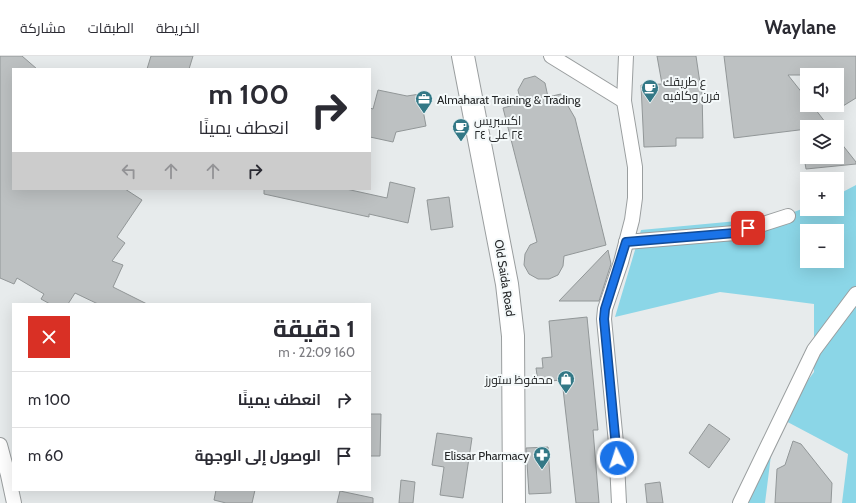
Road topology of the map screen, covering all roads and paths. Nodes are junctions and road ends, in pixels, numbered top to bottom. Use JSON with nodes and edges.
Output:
{"nodes":[{"id":1,"x":463,"y":56,"type":"edge"},
{"id":2,"x":552,"y":56,"type":"edge"},
{"id":3,"x":626,"y":56,"type":"edge"},
{"id":4,"x":624,"y":101,"type":"junction"},
{"id":5,"x":788,"y":216,"type":"dead end"},
{"id":6,"x":626,"y":242,"type":"junction"},
{"id":7,"x":856,"y":294,"type":"edge"},
{"id":8,"x":0,"y":446,"type":"edge"},
{"id":9,"x":14,"y":503,"type":"edge"},
{"id":10,"x":514,"y":503,"type":"edge"},
{"id":11,"x":619,"y":503,"type":"edge"},
{"id":12,"x":740,"y":503,"type":"edge"}],
"edges":[{"from":1,"to":10,"type":"highway","name":"Old Saida Road"},
{"from":2,"to":4,"type":"street"},
{"from":3,"to":4,"type":"street"},
{"from":4,"to":6,"type":"street"},
{"from":5,"to":6,"type":"street"},
{"from":6,"to":11,"type":"street"},
{"from":7,"to":12,"type":"street"},
{"from":8,"to":9,"type":"street"}]}
